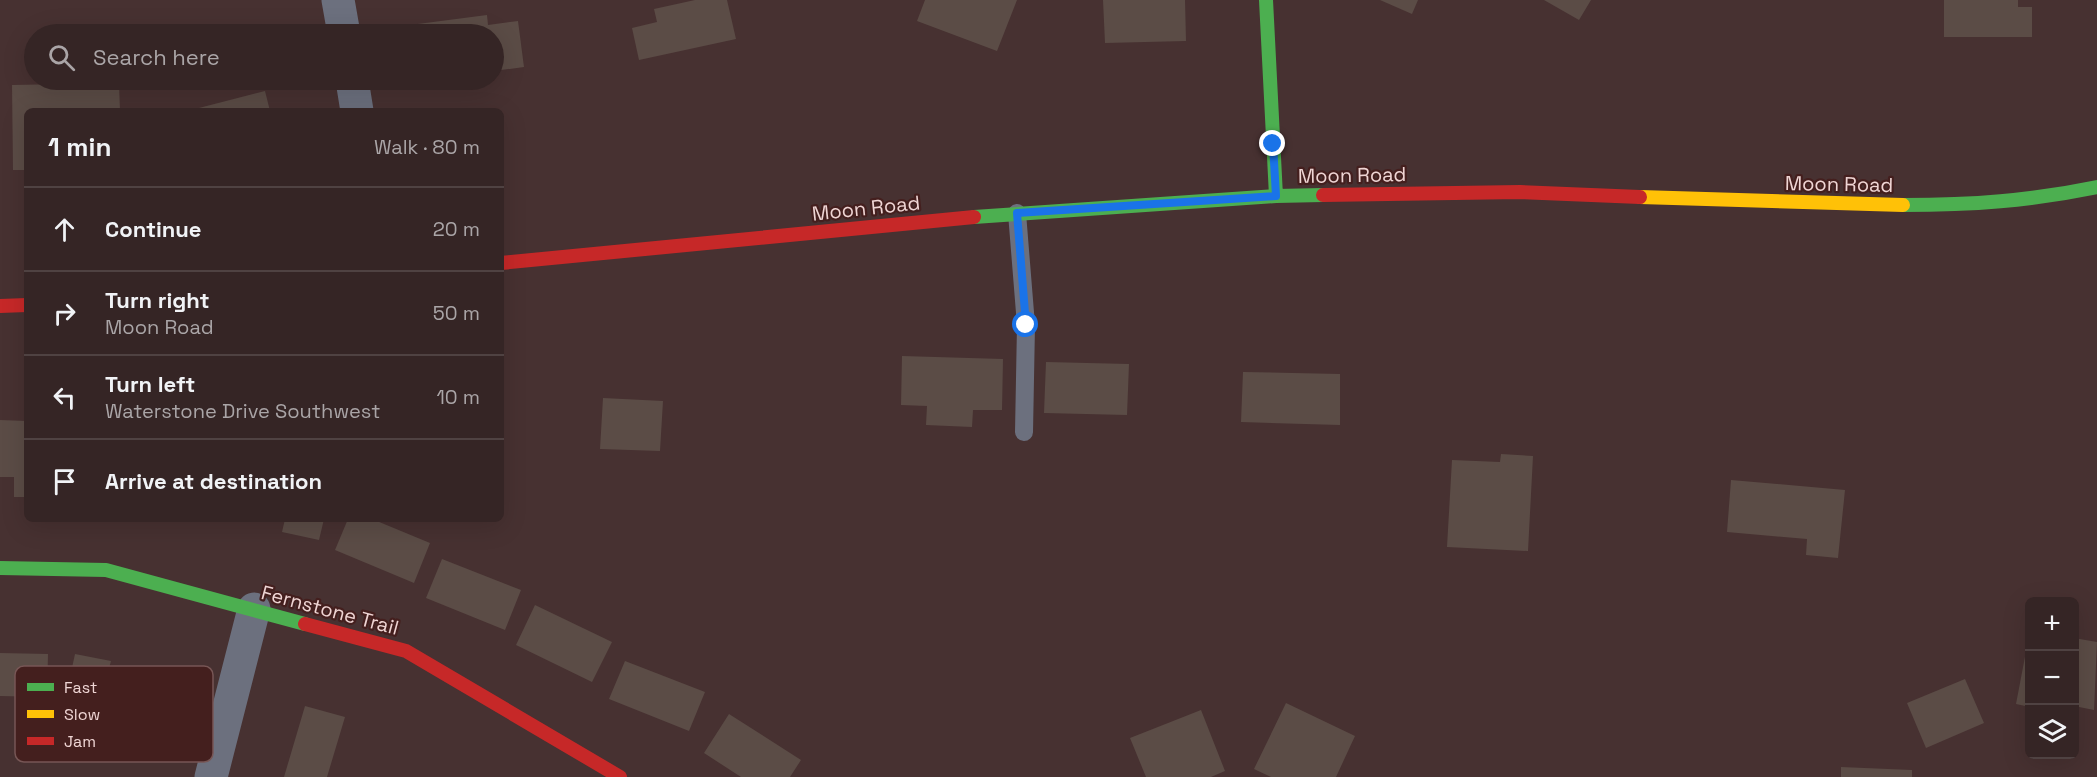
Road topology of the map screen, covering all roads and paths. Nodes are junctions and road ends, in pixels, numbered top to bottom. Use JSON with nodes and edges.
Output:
{"nodes":[{"id":1,"x":338,"y":0,"type":"edge"},
{"id":2,"x":1266,"y":0,"type":"edge"},
{"id":3,"x":342,"y":24,"type":"edge"},
{"id":4,"x":354,"y":90,"type":"edge"},
{"id":5,"x":357,"y":108,"type":"edge"},
{"id":6,"x":2097,"y":187,"type":"edge"},
{"id":7,"x":1276,"y":196,"type":"junction"},
{"id":8,"x":1017,"y":213,"type":"junction"},
{"id":9,"x":504,"y":263,"type":"edge"},
{"id":10,"x":24,"y":305,"type":"edge"},
{"id":11,"x":0,"y":306,"type":"edge"},
{"id":12,"x":1024,"y":432,"type":"dead end"},
{"id":13,"x":0,"y":568,"type":"edge"},
{"id":14,"x":254,"y":609,"type":"junction"},
{"id":15,"x":211,"y":777,"type":"edge"},
{"id":16,"x":620,"y":777,"type":"edge"}],
"edges":[{"from":1,"to":3,"type":"street"},
{"from":2,"to":7,"type":"street"},
{"from":4,"to":5,"type":"street"},
{"from":6,"to":7,"type":"street","name":"Moon Road"},
{"from":7,"to":8,"type":"street","name":"Moon Road"},
{"from":8,"to":9,"type":"street","name":"Moon Road"},
{"from":8,"to":12,"type":"lane"},
{"from":10,"to":11,"type":"street"},
{"from":13,"to":14,"type":"street","name":"Fernstone Trail"},
{"from":14,"to":15,"type":"street"},
{"from":14,"to":16,"type":"street","name":"Fernstone Trail"}]}
